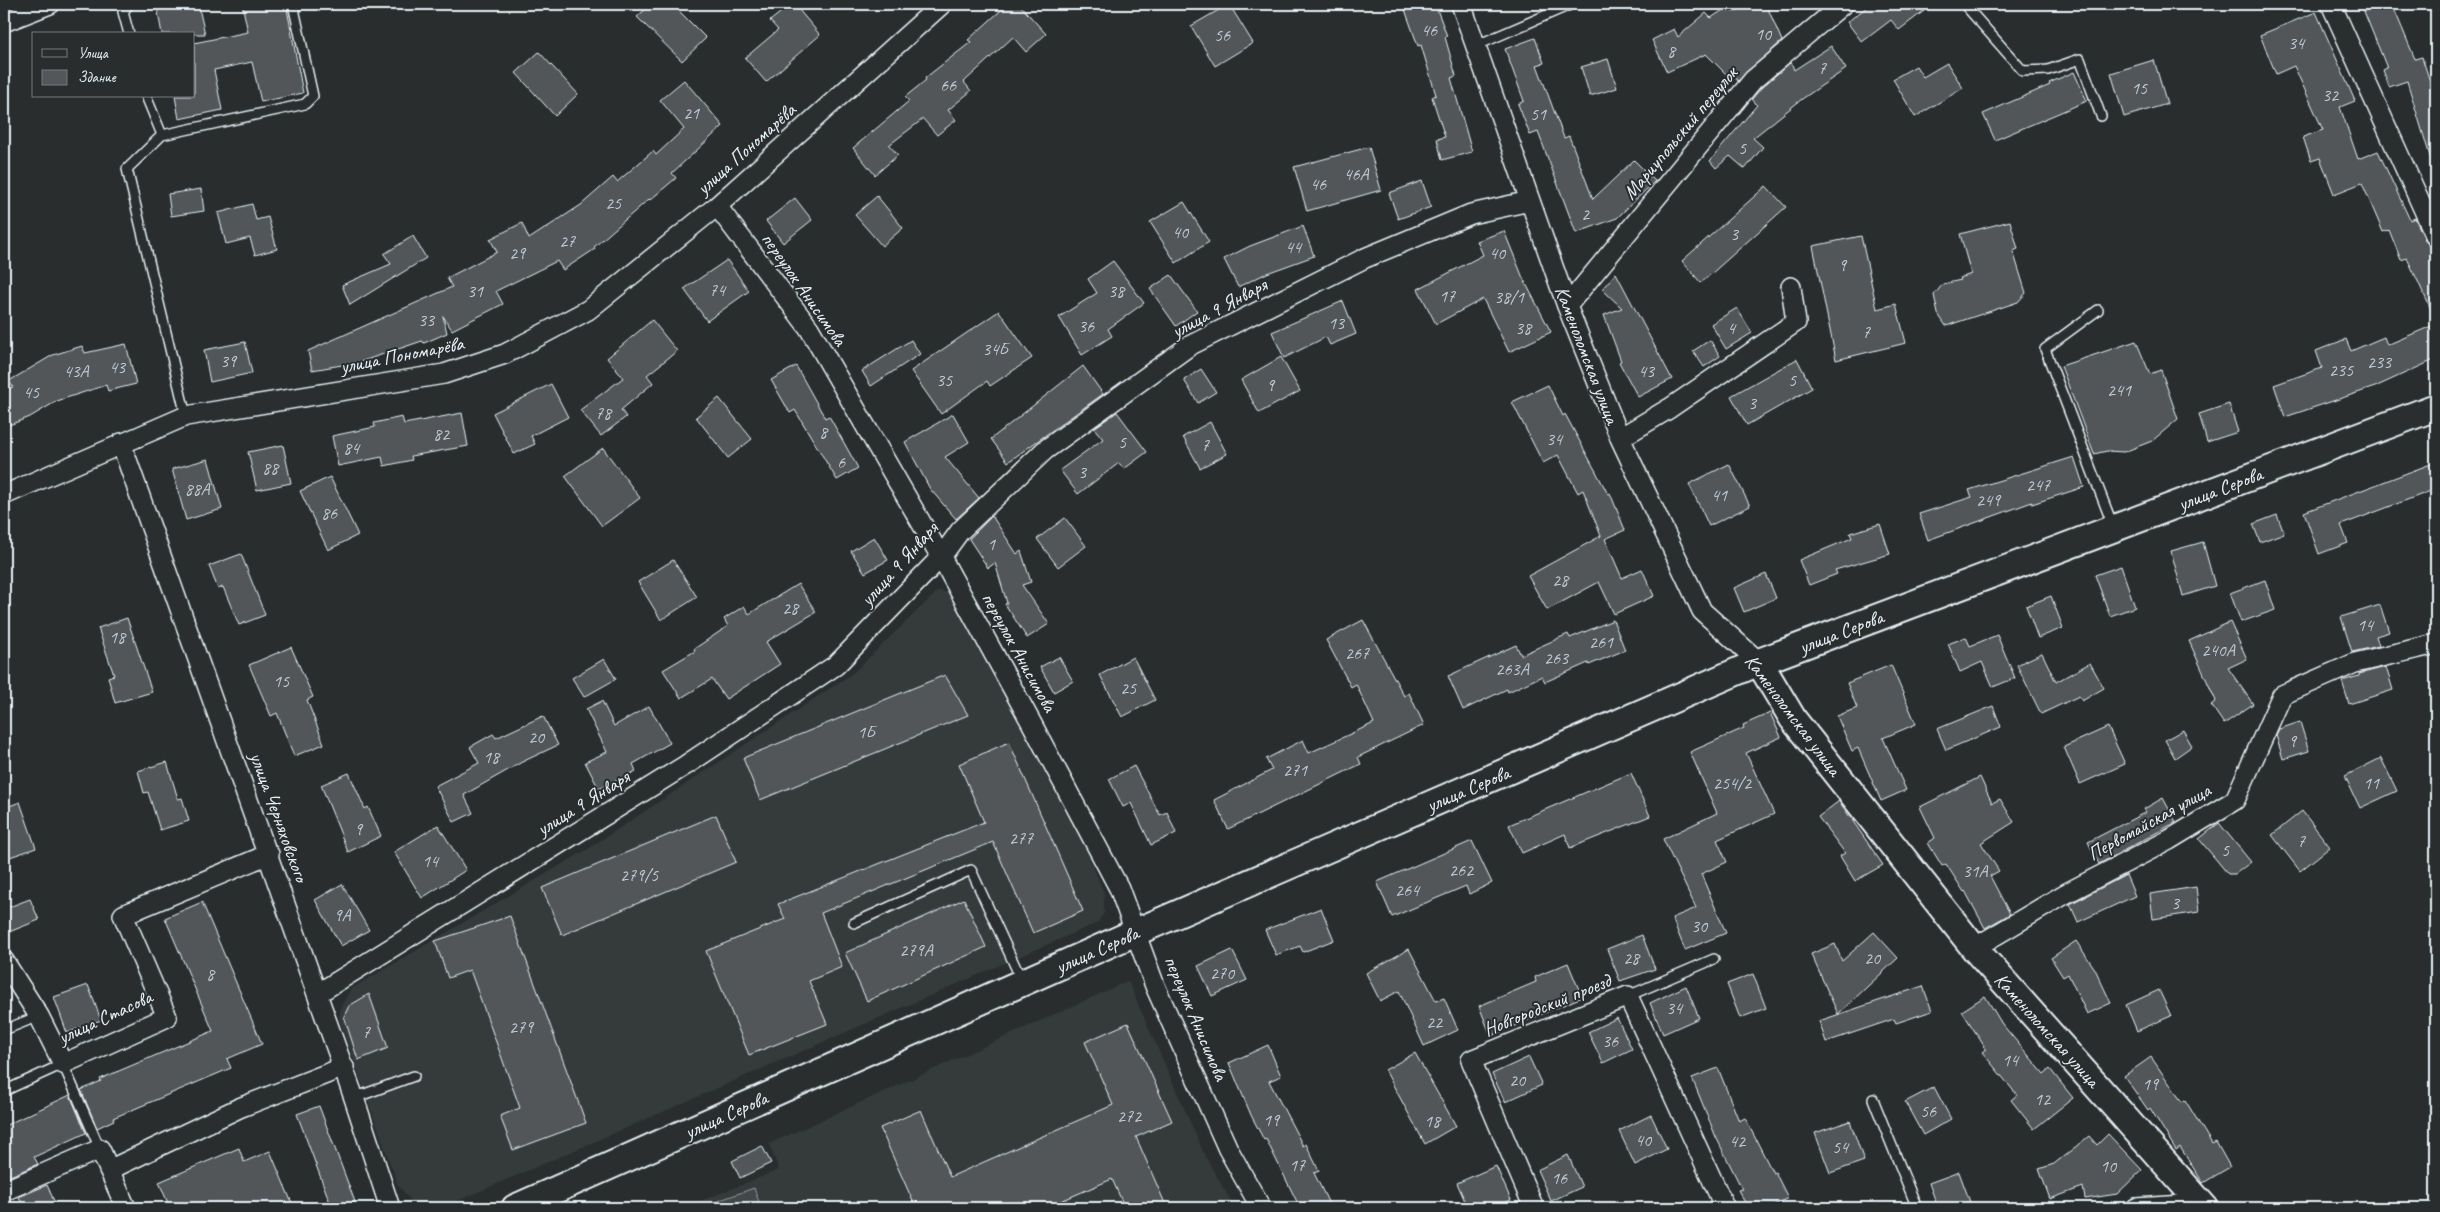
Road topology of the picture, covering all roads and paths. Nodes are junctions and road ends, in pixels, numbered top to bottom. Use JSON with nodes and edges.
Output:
{"nodes":[{"id":1,"x":50,"y":4,"type":"edge"},
{"id":2,"x":129,"y":4,"type":"edge"},
{"id":3,"x":293,"y":4,"type":"edge"},
{"id":4,"x":942,"y":4,"type":"edge"},
{"id":5,"x":1461,"y":4,"type":"edge"},
{"id":6,"x":1572,"y":4,"type":"edge"},
{"id":7,"x":1843,"y":4,"type":"edge"},
{"id":8,"x":1964,"y":4,"type":"edge"},
{"id":9,"x":2331,"y":4,"type":"edge"},
{"id":10,"x":4,"y":22,"type":"edge"},
{"id":11,"x":128,"y":32,"type":"edge"},
{"id":12,"x":1475,"y":46,"type":"junction"},
{"id":13,"x":147,"y":98,"type":"edge"},
{"id":14,"x":2101,"y":116,"type":"dead end"},
{"id":15,"x":162,"y":135,"type":"junction"},
{"id":16,"x":1530,"y":201,"type":"junction"},
{"id":17,"x":717,"y":206,"type":"junction"},
{"id":18,"x":2436,"y":237,"type":"edge"},
{"id":19,"x":1791,"y":287,"type":"dead end"},
{"id":20,"x":1567,"y":306,"type":"junction"},
{"id":21,"x":2098,"y":310,"type":"dead end"},
{"id":22,"x":2436,"y":407,"type":"edge"},
{"id":23,"x":186,"y":416,"type":"junction"},
{"id":24,"x":1620,"y":438,"type":"junction"},
{"id":25,"x":121,"y":443,"type":"junction"},
{"id":26,"x":4,"y":495,"type":"edge"},
{"id":27,"x":2114,"y":529,"type":"junction"},
{"id":28,"x":941,"y":557,"type":"junction"},
{"id":29,"x":2436,"y":644,"type":"edge"},
{"id":30,"x":1759,"y":662,"type":"junction"},
{"id":31,"x":269,"y":854,"type":"junction"},
{"id":32,"x":854,"y":923,"type":"dead end"},
{"id":33,"x":1136,"y":932,"type":"junction"},
{"id":34,"x":1974,"y":948,"type":"junction"},
{"id":35,"x":1714,"y":959,"type":"dead end"},
{"id":36,"x":4,"y":961,"type":"edge"},
{"id":37,"x":1023,"y":983,"type":"junction"},
{"id":38,"x":317,"y":994,"type":"junction"},
{"id":39,"x":1628,"y":996,"type":"junction"},
{"id":40,"x":39,"y":1016,"type":"junction"},
{"id":41,"x":4,"y":1030,"type":"edge"},
{"id":42,"x":63,"y":1064,"type":"junction"},
{"id":43,"x":344,"y":1067,"type":"junction"},
{"id":44,"x":414,"y":1076,"type":"dead end"},
{"id":45,"x":4,"y":1091,"type":"edge"},
{"id":46,"x":354,"y":1098,"type":"junction"},
{"id":47,"x":1873,"y":1099,"type":"dead end"},
{"id":48,"x":100,"y":1149,"type":"junction"},
{"id":49,"x":109,"y":1170,"type":"junction"},
{"id":50,"x":4,"y":1192,"type":"edge"},
{"id":51,"x":2203,"y":1206,"type":"edge"},
{"id":52,"x":126,"y":1208,"type":"edge"},
{"id":53,"x":390,"y":1208,"type":"edge"},
{"id":54,"x":515,"y":1208,"type":"edge"},
{"id":55,"x":1260,"y":1208,"type":"edge"},
{"id":56,"x":1534,"y":1208,"type":"edge"},
{"id":57,"x":1725,"y":1208,"type":"edge"},
{"id":58,"x":1917,"y":1208,"type":"edge"},
{"id":59,"x":2136,"y":1208,"type":"edge"}],
"edges":[{"from":1,"to":10,"type":"street"},
{"from":2,"to":11,"type":"lane"},
{"from":3,"to":15,"type":"lane"},
{"from":4,"to":17,"type":"street","name":"улица Пономарёва"},
{"from":5,"to":12,"type":"street","name":"Каменоломская улица"},
{"from":6,"to":12,"type":"lane"},
{"from":7,"to":20,"type":"street","name":"Мариупольский переулок"},
{"from":8,"to":14,"type":"lane"},
{"from":9,"to":18,"type":"street"},
{"from":12,"to":16,"type":"street","name":"Каменоломская улица"},
{"from":13,"to":15,"type":"lane"},
{"from":15,"to":23,"type":"lane"},
{"from":16,"to":20,"type":"street","name":"Каменоломская улица"},
{"from":16,"to":28,"type":"street","name":"улица 9 Января"},
{"from":17,"to":23,"type":"street","name":"улица Пономарёва"},
{"from":17,"to":28,"type":"street","name":"переулок Анисимова"},
{"from":19,"to":24,"type":"street"},
{"from":20,"to":24,"type":"street","name":"Каменоломская улица"},
{"from":21,"to":27,"type":"lane"},
{"from":22,"to":27,"type":"main road","name":"улица Серова"},
{"from":23,"to":25,"type":"street","name":"улица Пономарёва"},
{"from":24,"to":30,"type":"street","name":"Каменоломская улица"},
{"from":25,"to":26,"type":"street","name":"улица Пономарёва"},
{"from":25,"to":31,"type":"street","name":"улица Черняховского"},
{"from":27,"to":30,"type":"main road","name":"улица Серова"},
{"from":28,"to":33,"type":"street","name":"переулок Анисимова"},
{"from":28,"to":38,"type":"street","name":"улица 9 Января"},
{"from":29,"to":34,"type":"street","name":"Первомайская улица"},
{"from":30,"to":33,"type":"main road","name":"улица Серова"},
{"from":30,"to":34,"type":"main road","name":"Каменоломская улица"},
{"from":31,"to":38,"type":"street","name":"улица Черняховского"},
{"from":31,"to":42,"type":"street","name":"улица Стасова"},
{"from":32,"to":37,"type":"lane"},
{"from":33,"to":37,"type":"main road","name":"улица Серова"},
{"from":33,"to":55,"type":"street","name":"переулок Анисимова"},
{"from":34,"to":51,"type":"main road","name":"Каменоломская улица"},
{"from":35,"to":39,"type":"lane"},
{"from":36,"to":40,"type":"street","name":"улица Стасова"},
{"from":37,"to":54,"type":"main road","name":"улица Серова"},
{"from":38,"to":43,"type":"street","name":"улица Черняховского"},
{"from":39,"to":56,"type":"street","name":"Новгородский проезд"},
{"from":39,"to":57,"type":"street","name":"Новгородский проезд"},
{"from":40,"to":41,"type":"lane"},
{"from":40,"to":42,"type":"street","name":"улица Стасова"},
{"from":42,"to":45,"type":"lane"},
{"from":42,"to":48,"type":"lane"},
{"from":43,"to":46,"type":"street","name":"улица Черняховского"},
{"from":43,"to":49,"type":"street"},
{"from":44,"to":46,"type":"lane"},
{"from":46,"to":53,"type":"street","name":"улица Черняховского"},
{"from":47,"to":58,"type":"lane"},
{"from":48,"to":49,"type":"street"},
{"from":48,"to":50,"type":"street"},
{"from":49,"to":52,"type":"street"},
{"from":51,"to":59,"type":"street"}]}
